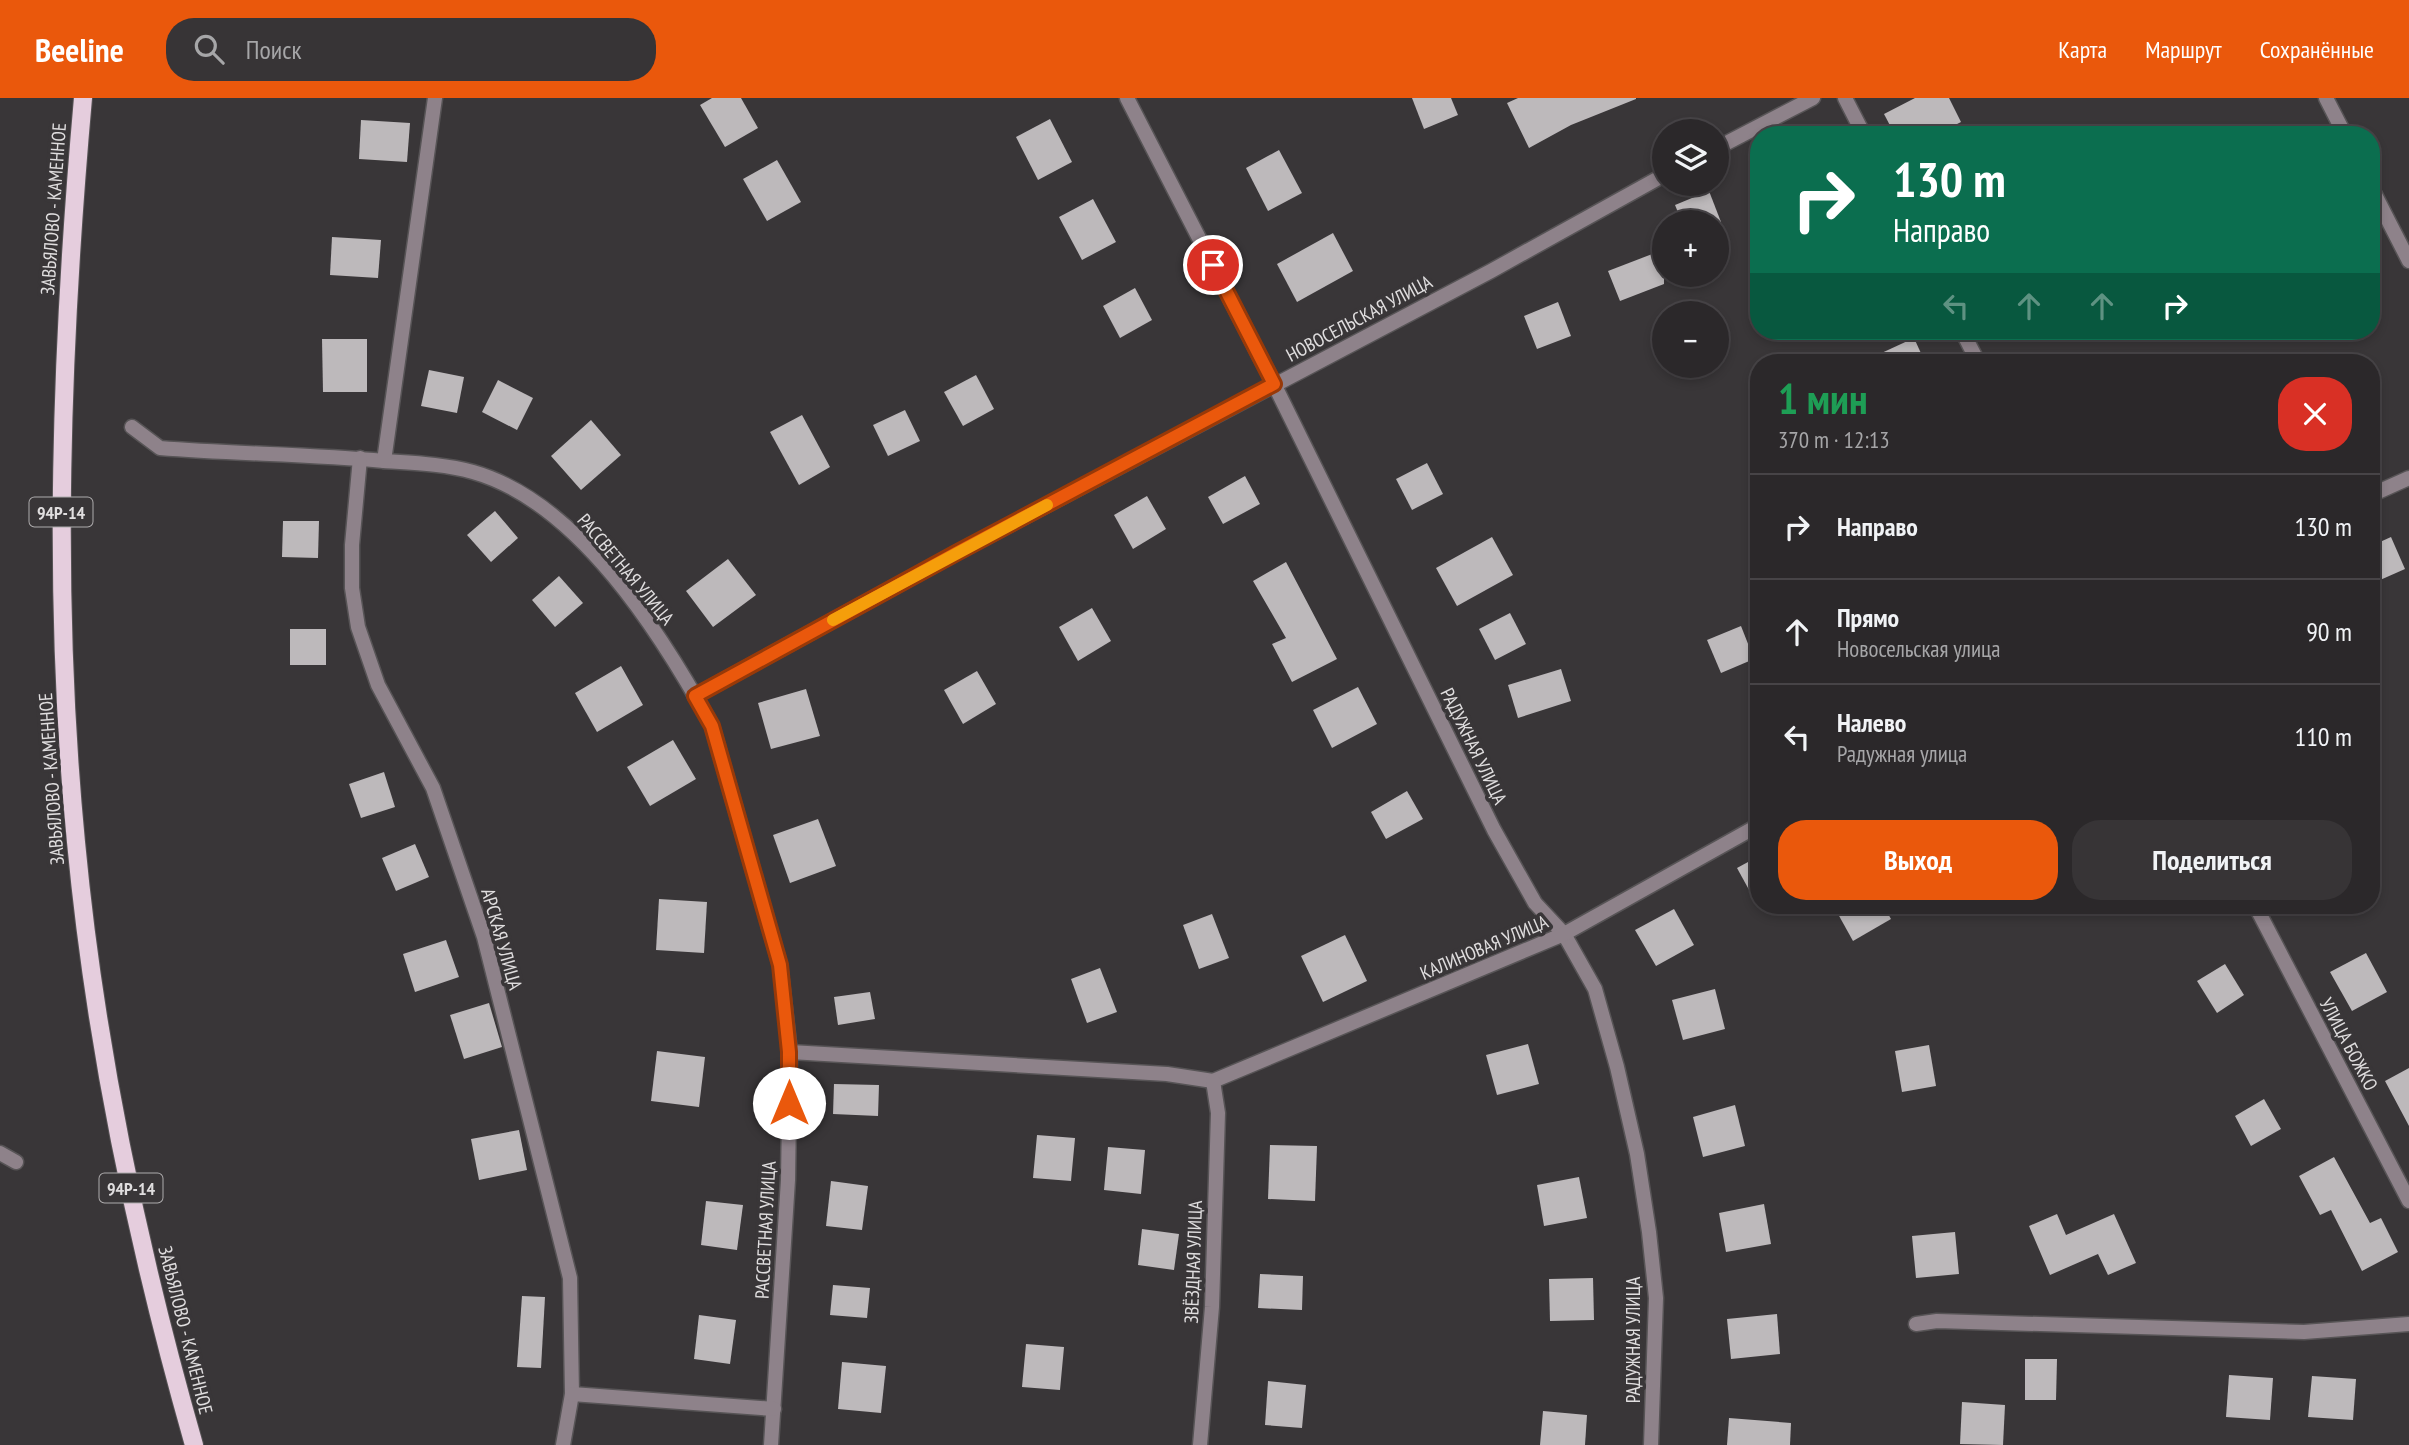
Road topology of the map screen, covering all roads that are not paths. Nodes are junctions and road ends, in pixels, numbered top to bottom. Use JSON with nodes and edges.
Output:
{"nodes":[{"id":1,"x":83,"y":98,"type":"edge"},
{"id":2,"x":435,"y":98,"type":"edge"},
{"id":3,"x":1127,"y":98,"type":"edge"},
{"id":4,"x":1813,"y":98,"type":"edge"},
{"id":5,"x":1845,"y":98,"type":"edge"},
{"id":6,"x":2326,"y":98,"type":"edge"},
{"id":7,"x":1759,"y":126,"type":"edge"},
{"id":8,"x":1859,"y":126,"type":"edge"},
{"id":9,"x":2340,"y":126,"type":"edge"},
{"id":10,"x":1750,"y":131,"type":"edge"},
{"id":11,"x":1729,"y":142,"type":"edge"},
{"id":12,"x":1652,"y":182,"type":"edge"},
{"id":13,"x":2380,"y":205,"type":"edge"},
{"id":14,"x":2409,"y":261,"type":"edge"},
{"id":15,"x":1274,"y":384,"type":"junction"},
{"id":16,"x":132,"y":427,"type":"dead end"},
{"id":17,"x":360,"y":458,"type":"junction"},
{"id":18,"x":384,"y":461,"type":"junction"},
{"id":19,"x":2409,"y":478,"type":"edge"},
{"id":20,"x":2380,"y":491,"type":"edge"},
{"id":21,"x":695,"y":696,"type":"junction"},
{"id":22,"x":1750,"y":830,"type":"edge"},
{"id":23,"x":2260,"y":914,"type":"edge"},
{"id":24,"x":1564,"y":934,"type":"junction"},
{"id":25,"x":789,"y":1052,"type":"junction"},
{"id":26,"x":1213,"y":1081,"type":"junction"},
{"id":27,"x":0,"y":1153,"type":"edge"},
{"id":28,"x":16,"y":1162,"type":"dead end"},
{"id":29,"x":2409,"y":1201,"type":"edge"},
{"id":30,"x":1916,"y":1324,"type":"dead end"},
{"id":31,"x":2409,"y":1324,"type":"edge"},
{"id":32,"x":572,"y":1394,"type":"junction"},
{"id":33,"x":774,"y":1409,"type":"junction"},
{"id":34,"x":194,"y":1445,"type":"edge"},
{"id":35,"x":563,"y":1445,"type":"edge"},
{"id":36,"x":771,"y":1445,"type":"edge"},
{"id":37,"x":1200,"y":1445,"type":"edge"},
{"id":38,"x":1651,"y":1445,"type":"edge"}],
"edges":[{"from":1,"to":34,"type":"main road","name":"ЗАВЬЯЛОВО - КАМЕННОЕ","number":"94Р-14"},
{"from":2,"to":18,"type":"street"},
{"from":3,"to":15,"type":"street","name":"РАДУЖНАЯ УЛИЦА"},
{"from":4,"to":7,"type":"street"},
{"from":5,"to":8,"type":"street"},
{"from":6,"to":9,"type":"street"},
{"from":10,"to":11,"type":"street"},
{"from":12,"to":15,"type":"street","name":"НОВОСЕЛЬСКАЯ УЛИЦА"},
{"from":13,"to":14,"type":"street"},
{"from":15,"to":21,"type":"street","name":"НОВОСЕЛЬСКАЯ УЛИЦА"},
{"from":15,"to":24,"type":"street","name":"РАДУЖНАЯ УЛИЦА"},
{"from":16,"to":17,"type":"street","name":"РАССВЕТНАЯ УЛИЦА"},
{"from":17,"to":18,"type":"street","name":"РАССВЕТНАЯ УЛИЦА"},
{"from":17,"to":32,"type":"street","name":"АРСКАЯ УЛИЦА"},
{"from":18,"to":21,"type":"street","name":"РАССВЕТНАЯ УЛИЦА"},
{"from":19,"to":20,"type":"street"},
{"from":21,"to":25,"type":"street","name":"РАССВЕТНАЯ УЛИЦА"},
{"from":22,"to":24,"type":"street","name":"КАЛИНОВАЯ УЛИЦА"},
{"from":23,"to":29,"type":"street","name":"УЛИЦА БОЖКО"},
{"from":24,"to":26,"type":"street","name":"КАЛИНОВАЯ УЛИЦА"},
{"from":24,"to":38,"type":"street","name":"РАДУЖНАЯ УЛИЦА"},
{"from":25,"to":26,"type":"street"},
{"from":25,"to":33,"type":"street","name":"РАССВЕТНАЯ УЛИЦА"},
{"from":26,"to":37,"type":"street","name":"ЗВЁЗДНАЯ УЛИЦА"},
{"from":27,"to":28,"type":"street"},
{"from":30,"to":31,"type":"street"},
{"from":32,"to":33,"type":"street"},
{"from":32,"to":35,"type":"street","name":"АРСКАЯ УЛИЦА"},
{"from":33,"to":36,"type":"street","name":"РАССВЕТНАЯ УЛИЦА"}]}
